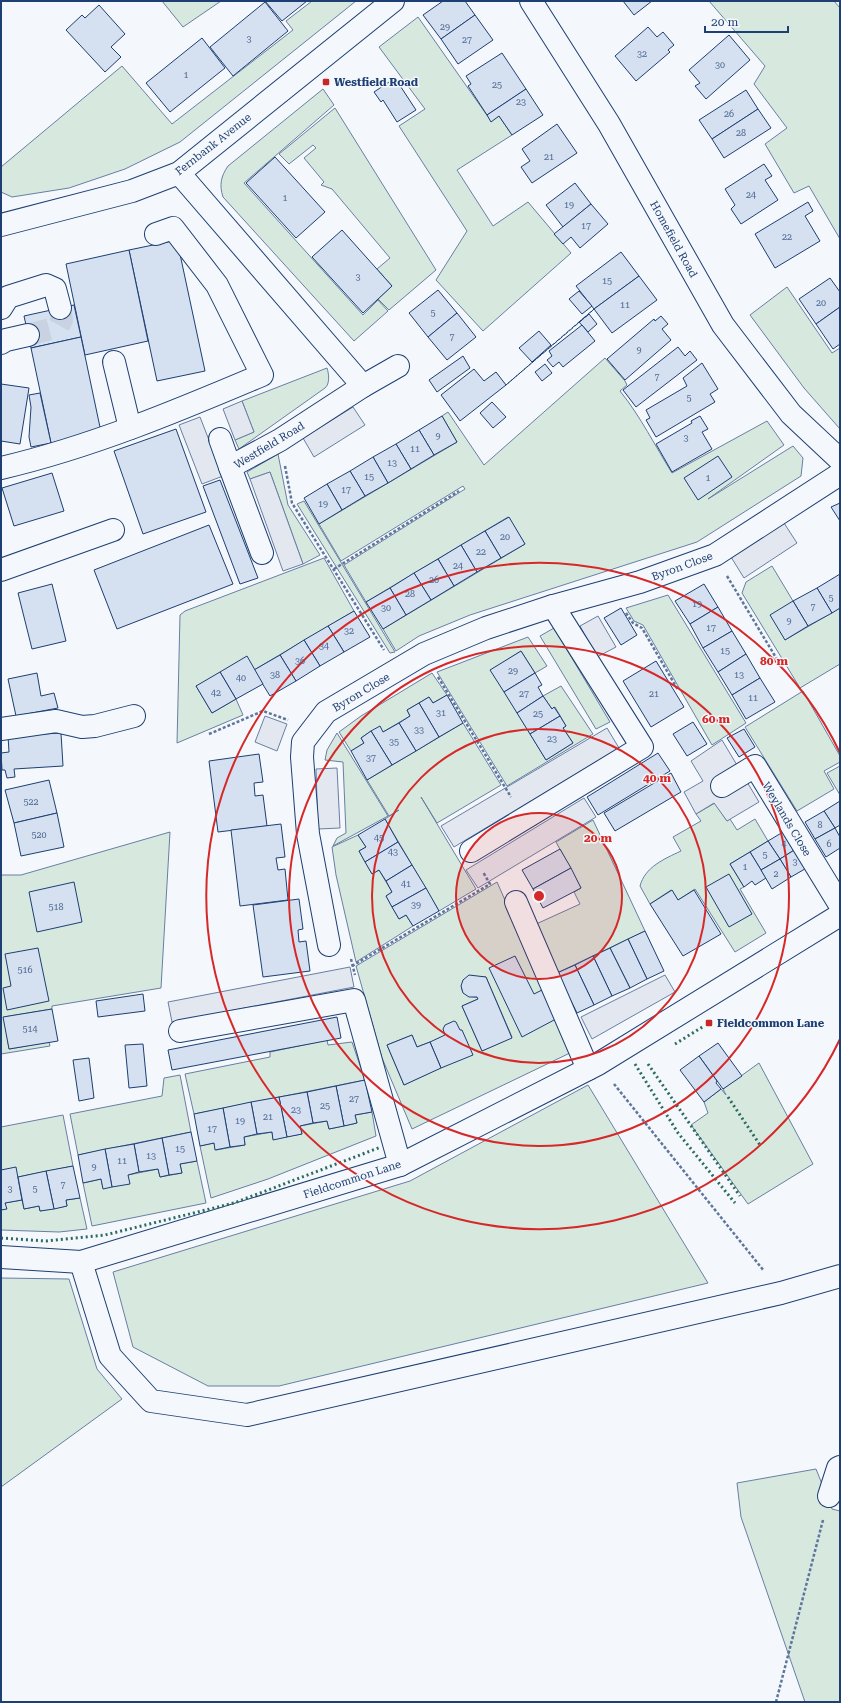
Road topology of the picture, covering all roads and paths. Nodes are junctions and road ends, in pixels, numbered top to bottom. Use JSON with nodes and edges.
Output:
{"nodes":[{"id":1,"x":393,"y":1,"type":"edge"},
{"id":2,"x":531,"y":1,"type":"edge"},
{"id":3,"x":179,"y":174,"type":"junction"},
{"id":4,"x":1,"y":225,"type":"edge"},
{"id":5,"x":156,"y":234,"type":"dead end"},
{"id":6,"x":1,"y":308,"type":"edge"},
{"id":7,"x":60,"y":308,"type":"tunnel mouth"},
{"id":8,"x":28,"y":335,"type":"tunnel mouth"},
{"id":9,"x":1,"y":343,"type":"edge"},
{"id":10,"x":114,"y":362,"type":"dead end"},
{"id":11,"x":398,"y":366,"type":"dead end"},
{"id":12,"x":362,"y":386,"type":"junction"},
{"id":13,"x":130,"y":428,"type":"junction"},
{"id":14,"x":220,"y":439,"type":"dead end"},
{"id":15,"x":276,"y":442,"type":"junction"},
{"id":16,"x":840,"y":460,"type":"edge"},
{"id":17,"x":230,"y":467,"type":"junction"},
{"id":18,"x":1,"y":468,"type":"edge"},
{"id":19,"x":840,"y":474,"type":"edge"},
{"id":20,"x":459,"y":491,"type":"dead end"},
{"id":21,"x":113,"y":530,"type":"dead end"},
{"id":22,"x":262,"y":553,"type":"dead end"},
{"id":23,"x":715,"y":555,"type":"junction"},
{"id":24,"x":334,"y":569,"type":"junction"},
{"id":25,"x":1,"y":570,"type":"edge"},
{"id":26,"x":613,"y":590,"type":"junction"},
{"id":27,"x":553,"y":606,"type":"junction"},
{"id":28,"x":424,"y":654,"type":"junction"},
{"id":29,"x":781,"y":666,"type":"dead end"},
{"id":30,"x":396,"y":671,"type":"junction"},
{"id":31,"x":678,"y":690,"type":"dead end"},
{"id":32,"x":134,"y":716,"type":"dead end"},
{"id":33,"x":1,"y":729,"type":"edge"},
{"id":34,"x":313,"y":730,"type":"junction"},
{"id":35,"x":209,"y":734,"type":"dead end"},
{"id":36,"x":722,"y":786,"type":"dead end"},
{"id":37,"x":524,"y":818,"type":"junction"},
{"id":38,"x":471,"y":851,"type":"joint"},
{"id":39,"x":516,"y":902,"type":"dead end"},
{"id":40,"x":840,"y":905,"type":"edge"},
{"id":41,"x":840,"y":915,"type":"edge"},
{"id":42,"x":329,"y":945,"type":"joint"},
{"id":43,"x":352,"y":966,"type":"junction"},
{"id":44,"x":354,"y":1000,"type":"junction"},
{"id":45,"x":180,"y":1031,"type":"dead end"},
{"id":46,"x":593,"y":1066,"type":"junction"},
{"id":47,"x":400,"y":1165,"type":"junction"},
{"id":48,"x":1,"y":1257,"type":"edge"},
{"id":49,"x":81,"y":1262,"type":"junction"},
{"id":50,"x":840,"y":1276,"type":"edge"},
{"id":51,"x":782,"y":1293,"type":"junction"},
{"id":52,"x":840,"y":1467,"type":"edge"},
{"id":53,"x":829,"y":1496,"type":"joint"},
{"id":54,"x":776,"y":1702,"type":"edge"}],
"edges":[{"from":1,"to":3,"type":"street","name":"Fernbank Avenue"},
{"from":2,"to":16,"type":"street","name":"Homefield Road"},
{"from":3,"to":4,"type":"street","name":"Fernbank Avenue"},
{"from":3,"to":12,"type":"street"},
{"from":5,"to":13,"type":"street"},
{"from":6,"to":7,"type":"street"},
{"from":8,"to":9,"type":"street"},
{"from":10,"to":13,"type":"street"},
{"from":11,"to":12,"type":"street","name":"Westfield Road"},
{"from":12,"to":15,"type":"street","name":"Westfield Road"},
{"from":13,"to":18,"type":"street"},
{"from":14,"to":17,"type":"street"},
{"from":15,"to":17,"type":"street","name":"Westfield Road"},
{"from":15,"to":24,"type":"path"},
{"from":17,"to":22,"type":"street","name":"Westfield Road"},
{"from":19,"to":23,"type":"street","name":"Byron Close"},
{"from":20,"to":24,"type":"path"},
{"from":21,"to":25,"type":"street"},
{"from":23,"to":26,"type":"street","name":"Byron Close"},
{"from":23,"to":29,"type":"path"},
{"from":24,"to":30,"type":"path"},
{"from":26,"to":27,"type":"street","name":"Byron Close"},
{"from":26,"to":31,"type":"path"},
{"from":27,"to":28,"type":"street","name":"Byron Close"},
{"from":27,"to":37,"type":"street"},
{"from":28,"to":30,"type":"street","name":"Byron Close"},
{"from":28,"to":37,"type":"path"},
{"from":30,"to":34,"type":"street","name":"Byron Close"},
{"from":32,"to":33,"type":"street"},
{"from":34,"to":35,"type":"path"},
{"from":34,"to":42,"type":"street","name":"Byron Close"},
{"from":36,"to":40,"type":"street","name":"Weylands Close"},
{"from":37,"to":38,"type":"street"},
{"from":38,"to":43,"type":"path"},
{"from":39,"to":46,"type":"street"},
{"from":41,"to":46,"type":"street","name":"Fieldcommon Lane"},
{"from":42,"to":43,"type":"path"},
{"from":43,"to":44,"type":"path"},
{"from":44,"to":45,"type":"street"},
{"from":44,"to":47,"type":"street"},
{"from":46,"to":47,"type":"street","name":"Fieldcommon Lane"},
{"from":46,"to":51,"type":"path"},
{"from":47,"to":49,"type":"street","name":"Fieldcommon Lane"},
{"from":48,"to":49,"type":"street","name":"Fieldcommon Lane"},
{"from":49,"to":51,"type":"street"},
{"from":50,"to":51,"type":"street"},
{"from":52,"to":53,"type":"street"},
{"from":53,"to":54,"type":"path"}]}
